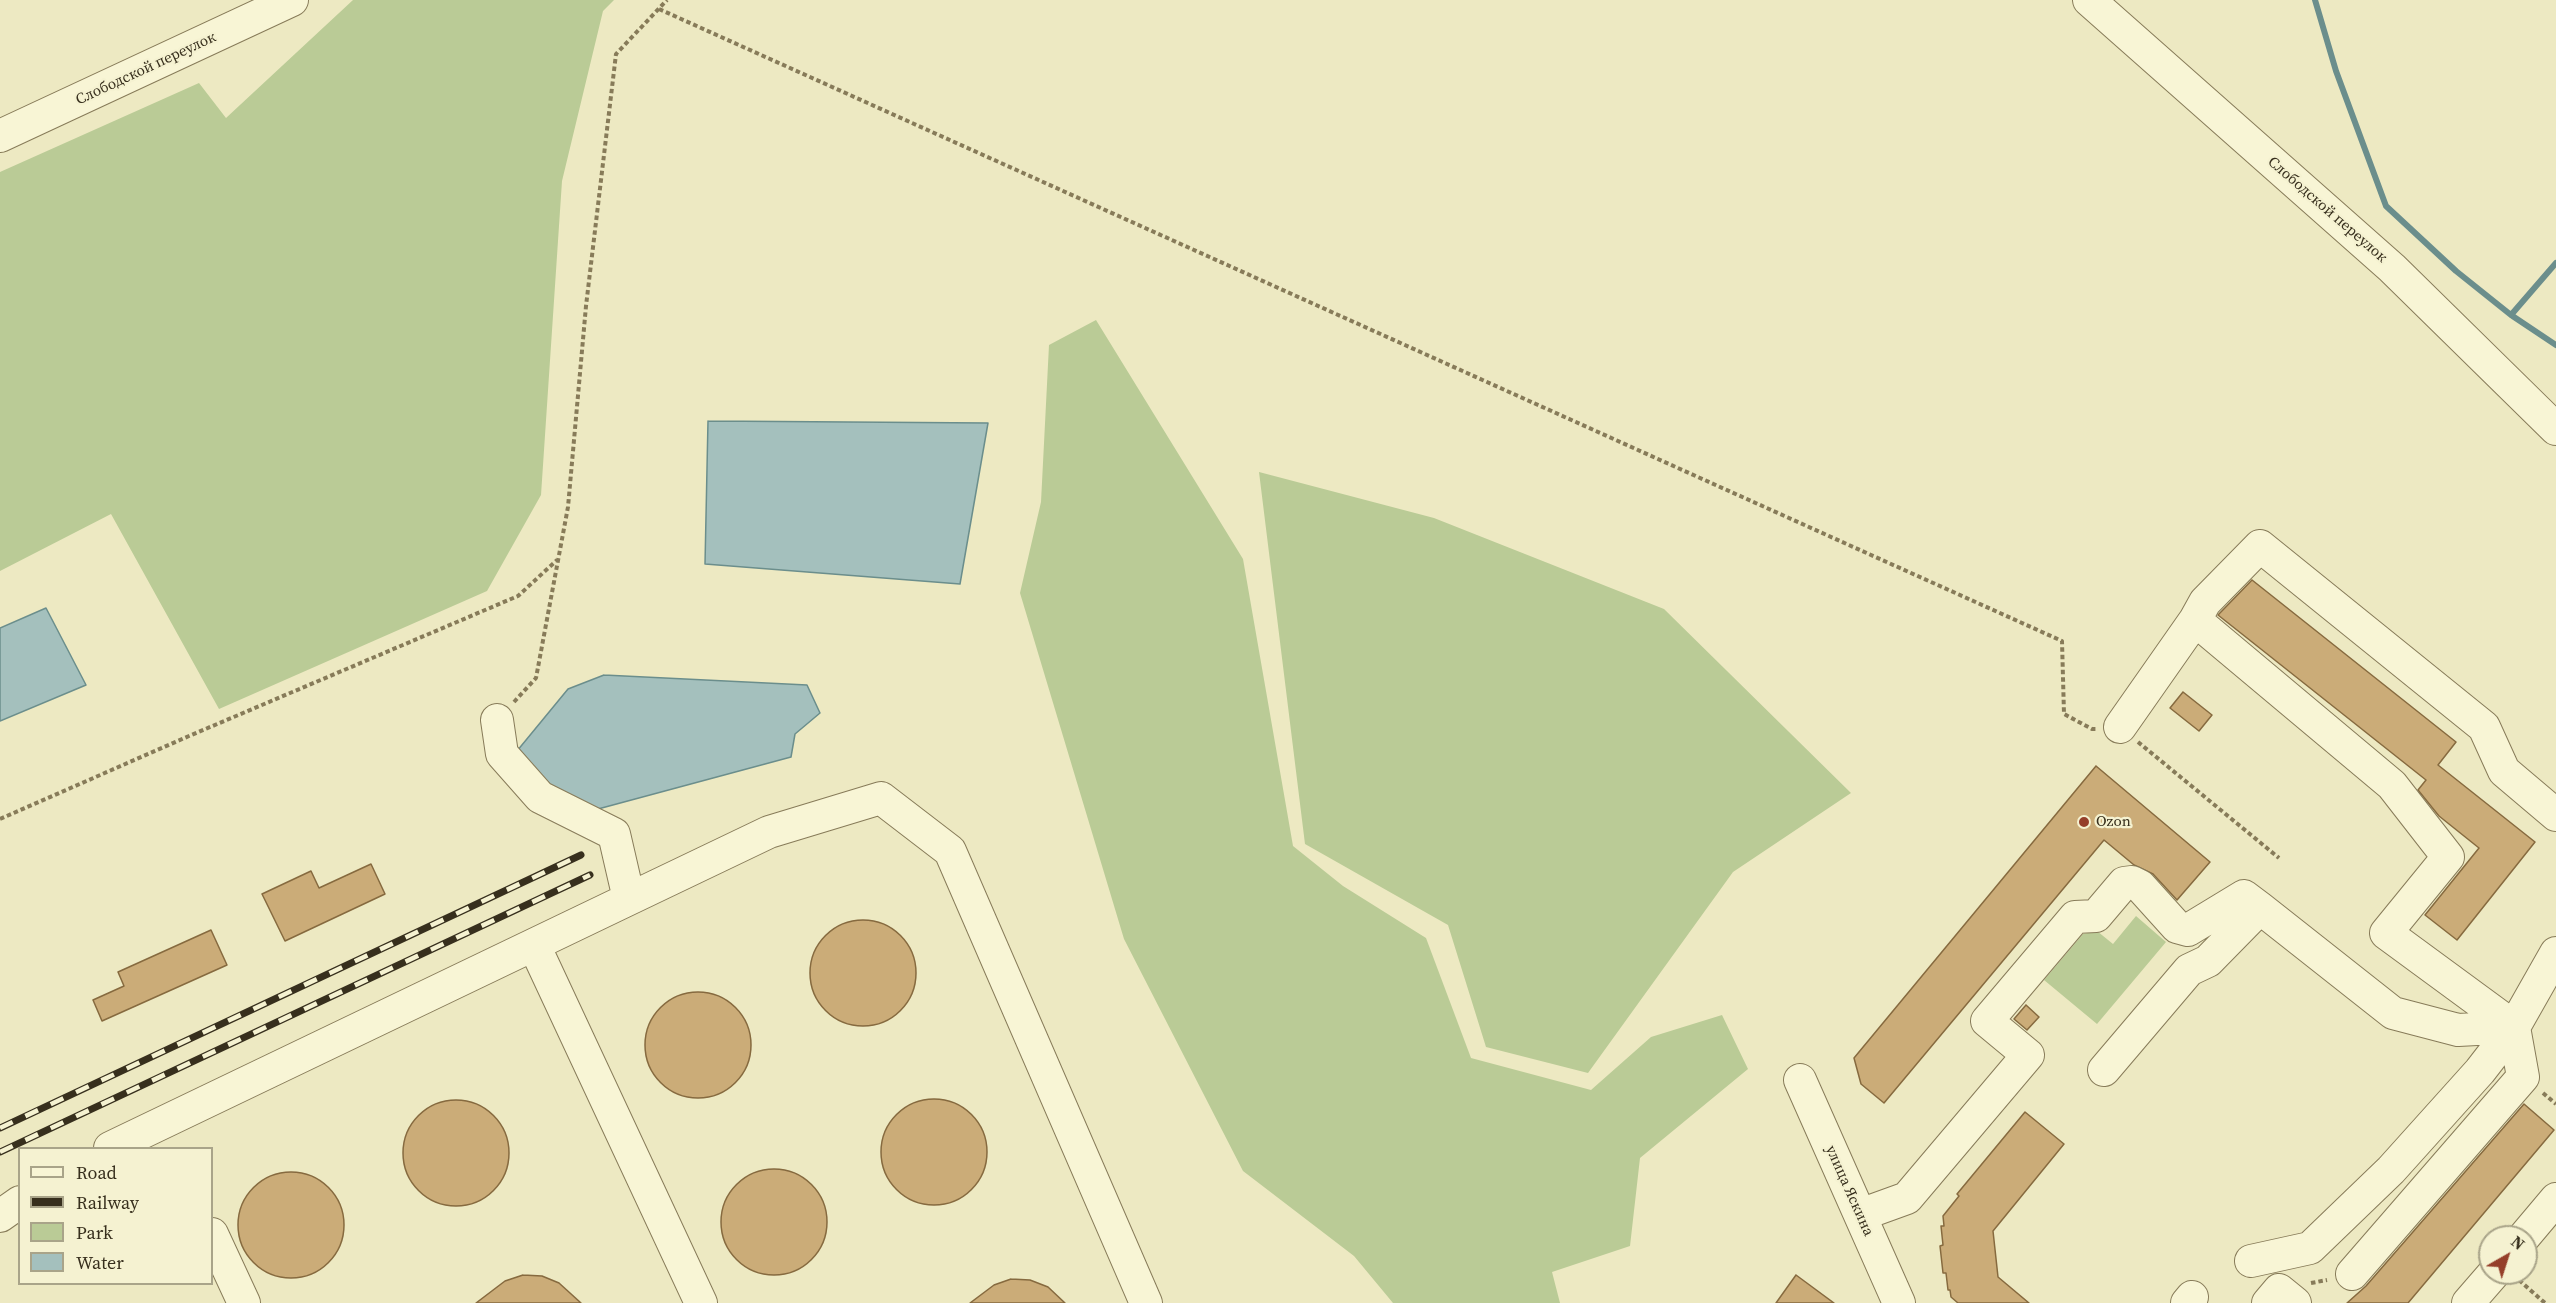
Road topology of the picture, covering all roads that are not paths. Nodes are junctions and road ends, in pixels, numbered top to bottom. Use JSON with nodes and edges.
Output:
{"nodes":[{"id":1,"x":292,"y":0,"type":"edge"},
{"id":2,"x":2089,"y":0,"type":"edge"},
{"id":3,"x":0,"y":136,"type":"edge"},
{"id":4,"x":2556,"y":429,"type":"edge"},
{"id":5,"x":2195,"y":620,"type":"junction"},
{"id":6,"x":497,"y":720,"type":"road end"},
{"id":7,"x":2120,"y":727,"type":"road end"},
{"id":8,"x":2556,"y":815,"type":"edge"},
{"id":9,"x":629,"y":899,"type":"junction"},
{"id":10,"x":2260,"y":908,"type":"junction"},
{"id":11,"x":534,"y":945,"type":"junction"},
{"id":12,"x":2556,"y":953,"type":"edge"},
{"id":13,"x":2514,"y":1026,"type":"junction"},
{"id":14,"x":2104,"y":1070,"type":"dead end"},
{"id":15,"x":1800,"y":1080,"type":"dead end"},
{"id":16,"x":166,"y":1137,"type":"edge"},
{"id":17,"x":119,"y":1147,"type":"edge"},
{"id":18,"x":2556,"y":1199,"type":"edge"},
{"id":19,"x":18,"y":1203,"type":"edge"},
{"id":20,"x":1860,"y":1215,"type":"junction"},
{"id":21,"x":0,"y":1216,"type":"edge"},
{"id":22,"x":2534,"y":1225,"type":"edge"},
{"id":23,"x":213,"y":1236,"type":"edge"},
{"id":24,"x":2251,"y":1262,"type":"dead end"},
{"id":25,"x":2352,"y":1274,"type":"dead end"},
{"id":26,"x":2484,"y":1285,"type":"edge"},
{"id":27,"x":244,"y":1303,"type":"edge"},
{"id":28,"x":701,"y":1303,"type":"edge"},
{"id":29,"x":1146,"y":1303,"type":"edge"},
{"id":30,"x":1899,"y":1303,"type":"edge"},
{"id":31,"x":2268,"y":1303,"type":"edge"},
{"id":32,"x":2295,"y":1303,"type":"edge"},
{"id":33,"x":2468,"y":1303,"type":"edge"}],
"edges":[{"from":1,"to":3,"type":"street","name":"Слободской переулок"},
{"from":2,"to":4,"type":"street","name":"Слободской переулок"},
{"from":5,"to":7,"type":"street"},
{"from":5,"to":8,"type":"street"},
{"from":5,"to":13,"type":"street"},
{"from":6,"to":9,"type":"street"},
{"from":9,"to":11,"type":"street"},
{"from":9,"to":29,"type":"street"},
{"from":10,"to":13,"type":"street"},
{"from":10,"to":14,"type":"street"},
{"from":10,"to":20,"type":"street"},
{"from":11,"to":16,"type":"street"},
{"from":11,"to":28,"type":"street"},
{"from":12,"to":13,"type":"street"},
{"from":13,"to":24,"type":"street"},
{"from":13,"to":25,"type":"street"},
{"from":15,"to":20,"type":"street","name":"улица Яскина"},
{"from":16,"to":17,"type":"street"},
{"from":18,"to":22,"type":"street"},
{"from":19,"to":21,"type":"street"},
{"from":20,"to":30,"type":"street","name":"улица Яскина"},
{"from":23,"to":27,"type":"street"},
{"from":26,"to":33,"type":"street"},
{"from":31,"to":32,"type":"street"}]}
